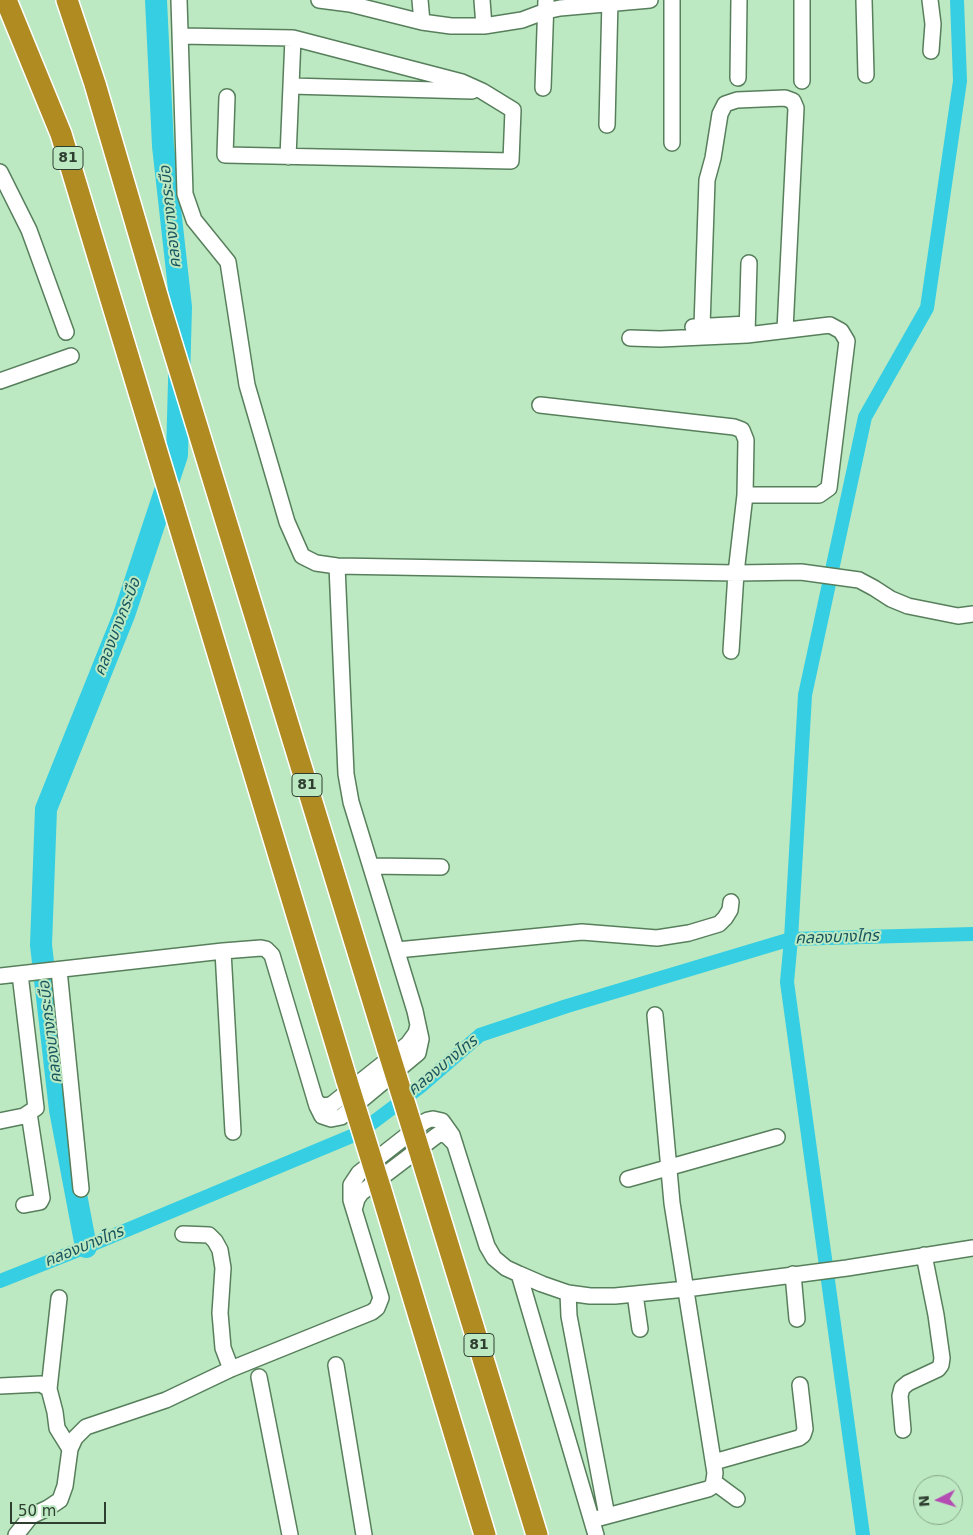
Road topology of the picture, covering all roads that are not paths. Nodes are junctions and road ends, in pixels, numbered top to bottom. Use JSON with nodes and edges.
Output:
{"nodes":[{"id":1,"x":6,"y":0,"type":"edge"},
{"id":2,"x":18,"y":0,"type":"edge"},
{"id":3,"x":67,"y":0,"type":"edge"},
{"id":4,"x":179,"y":0,"type":"edge"},
{"id":5,"x":319,"y":0,"type":"edge"},
{"id":6,"x":420,"y":0,"type":"edge"},
{"id":7,"x":482,"y":0,"type":"edge"},
{"id":8,"x":650,"y":0,"type":"edge"},
{"id":9,"x":672,"y":0,"type":"edge"},
{"id":10,"x":739,"y":0,"type":"edge"},
{"id":11,"x":802,"y":0,"type":"edge"},
{"id":12,"x":864,"y":0,"type":"edge"},
{"id":13,"x":923,"y":0,"type":"edge"},
{"id":14,"x":930,"y":0,"type":"edge"},
{"id":15,"x":354,"y":2,"type":"edge"},
{"id":16,"x":610,"y":2,"type":"edge"},
{"id":17,"x":546,"y":6,"type":"edge"},
{"id":18,"x":422,"y":22,"type":"junction"},
{"id":19,"x":484,"y":26,"type":"junction"},
{"id":20,"x":180,"y":36,"type":"junction"},
{"id":21,"x":293,"y":38,"type":"junction"},
{"id":22,"x":931,"y":51,"type":"dead end"},
{"id":23,"x":866,"y":75,"type":"dead end"},
{"id":24,"x":738,"y":78,"type":"dead end"},
{"id":25,"x":802,"y":81,"type":"dead end"},
{"id":26,"x":291,"y":86,"type":"junction"},
{"id":27,"x":543,"y":88,"type":"dead end"},
{"id":28,"x":482,"y":91,"type":"junction"},
{"id":29,"x":227,"y":97,"type":"dead end"},
{"id":30,"x":607,"y":125,"type":"dead end"},
{"id":31,"x":61,"y":134,"type":"junction"},
{"id":32,"x":672,"y":142,"type":"dead end"},
{"id":33,"x":288,"y":156,"type":"junction"},
{"id":34,"x":0,"y":172,"type":"edge"},
{"id":35,"x":749,"y":262,"type":"dead end"},
{"id":36,"x":702,"y":326,"type":"junction"},
{"id":37,"x":747,"y":330,"type":"junction"},
{"id":38,"x":785,"y":330,"type":"junction"},
{"id":39,"x":66,"y":332,"type":"dead end"},
{"id":40,"x":630,"y":338,"type":"dead end"},
{"id":41,"x":660,"y":338,"type":"junction"},
{"id":42,"x":71,"y":356,"type":"dead end"},
{"id":43,"x":0,"y":381,"type":"edge"},
{"id":44,"x":540,"y":405,"type":"dead end"},
{"id":45,"x":745,"y":494,"type":"junction"},
{"id":46,"x":337,"y":566,"type":"junction"},
{"id":47,"x":736,"y":573,"type":"junction"},
{"id":48,"x":973,"y":614,"type":"edge"},
{"id":49,"x":731,"y":651,"type":"dead end"},
{"id":50,"x":372,"y":866,"type":"junction"},
{"id":51,"x":441,"y":867,"type":"dead end"},
{"id":52,"x":731,"y":902,"type":"dead end"},
{"id":53,"x":397,"y":950,"type":"junction"},
{"id":54,"x":223,"y":951,"type":"junction"},
{"id":55,"x":55,"y":970,"type":"junction"},
{"id":56,"x":24,"y":973,"type":"junction"},
{"id":57,"x":0,"y":976,"type":"edge"},
{"id":58,"x":655,"y":1015,"type":"dead end"},
{"id":59,"x":29,"y":1113,"type":"junction"},
{"id":60,"x":0,"y":1120,"type":"edge"},
{"id":61,"x":232,"y":1132,"type":"dead end"},
{"id":62,"x":777,"y":1137,"type":"dead end"},
{"id":63,"x":669,"y":1169,"type":"junction"},
{"id":64,"x":628,"y":1179,"type":"dead end"},
{"id":65,"x":81,"y":1190,"type":"dead end"},
{"id":66,"x":24,"y":1205,"type":"dead end"},
{"id":67,"x":183,"y":1234,"type":"dead end"},
{"id":68,"x":973,"y":1248,"type":"edge"},
{"id":69,"x":924,"y":1255,"type":"junction"},
{"id":70,"x":519,"y":1274,"type":"junction"},
{"id":71,"x":793,"y":1274,"type":"junction"},
{"id":72,"x":686,"y":1288,"type":"junction"},
{"id":73,"x":568,"y":1293,"type":"junction"},
{"id":74,"x":635,"y":1294,"type":"junction"},
{"id":75,"x":58,"y":1298,"type":"dead end"},
{"id":76,"x":797,"y":1319,"type":"dead end"},
{"id":77,"x":640,"y":1329,"type":"dead end"},
{"id":78,"x":336,"y":1366,"type":"dead end"},
{"id":79,"x":231,"y":1369,"type":"junction"},
{"id":80,"x":259,"y":1378,"type":"dead end"},
{"id":81,"x":800,"y":1385,"type":"dead end"},
{"id":82,"x":0,"y":1386,"type":"edge"},
{"id":83,"x":49,"y":1389,"type":"junction"},
{"id":84,"x":903,"y":1430,"type":"dead end"},
{"id":85,"x":70,"y":1449,"type":"junction"},
{"id":86,"x":714,"y":1462,"type":"junction"},
{"id":87,"x":714,"y":1482,"type":"junction"},
{"id":88,"x":737,"y":1499,"type":"dead end"},
{"id":89,"x":599,"y":1518,"type":"junction"},
{"id":90,"x":16,"y":1535,"type":"edge"},
{"id":91,"x":290,"y":1535,"type":"edge"},
{"id":92,"x":364,"y":1535,"type":"edge"},
{"id":93,"x":485,"y":1535,"type":"edge"},
{"id":94,"x":537,"y":1535,"type":"edge"},
{"id":95,"x":596,"y":1535,"type":"edge"}],
"edges":[{"from":1,"to":31,"type":"highway","number":"81"},
{"from":2,"to":31,"type":"highway","number":"81"},
{"from":3,"to":94,"type":"highway","number":"81","bridge":true},
{"from":4,"to":20,"type":"street"},
{"from":5,"to":15,"type":"street"},
{"from":6,"to":18,"type":"street"},
{"from":7,"to":19,"type":"street"},
{"from":8,"to":16,"type":"street"},
{"from":9,"to":32,"type":"street"},
{"from":10,"to":24,"type":"street"},
{"from":11,"to":25,"type":"street"},
{"from":12,"to":23,"type":"street"},
{"from":13,"to":14,"type":"street"},
{"from":14,"to":22,"type":"street"},
{"from":15,"to":18,"type":"street"},
{"from":16,"to":17,"type":"street"},
{"from":16,"to":30,"type":"street"},
{"from":17,"to":19,"type":"street"},
{"from":17,"to":27,"type":"street"},
{"from":18,"to":19,"type":"street"},
{"from":20,"to":21,"type":"street"},
{"from":20,"to":46,"type":"street"},
{"from":21,"to":26,"type":"street"},
{"from":21,"to":28,"type":"street"},
{"from":26,"to":28,"type":"street"},
{"from":26,"to":33,"type":"street"},
{"from":28,"to":33,"type":"street"},
{"from":29,"to":33,"type":"street"},
{"from":31,"to":93,"type":"highway","number":"81","bridge":true},
{"from":34,"to":39,"type":"street"},
{"from":35,"to":37,"type":"street"},
{"from":36,"to":37,"type":"street"},
{"from":36,"to":38,"type":"street"},
{"from":36,"to":41,"type":"street"},
{"from":37,"to":38,"type":"street"},
{"from":37,"to":41,"type":"street"},
{"from":38,"to":45,"type":"street"},
{"from":40,"to":41,"type":"street"},
{"from":42,"to":43,"type":"street"},
{"from":44,"to":45,"type":"street"},
{"from":45,"to":47,"type":"street"},
{"from":46,"to":47,"type":"street"},
{"from":46,"to":50,"type":"street"},
{"from":47,"to":48,"type":"street"},
{"from":47,"to":49,"type":"street"},
{"from":50,"to":51,"type":"street"},
{"from":50,"to":53,"type":"street"},
{"from":52,"to":53,"type":"street"},
{"from":53,"to":54,"type":"street"},
{"from":54,"to":55,"type":"street"},
{"from":54,"to":61,"type":"street"},
{"from":55,"to":56,"type":"street"},
{"from":55,"to":65,"type":"street"},
{"from":56,"to":57,"type":"street"},
{"from":56,"to":59,"type":"street"},
{"from":58,"to":63,"type":"street"},
{"from":59,"to":60,"type":"street"},
{"from":59,"to":66,"type":"street"},
{"from":62,"to":63,"type":"street"},
{"from":63,"to":64,"type":"street"},
{"from":63,"to":72,"type":"street"},
{"from":67,"to":79,"type":"street"},
{"from":68,"to":69,"type":"street"},
{"from":69,"to":71,"type":"street"},
{"from":69,"to":84,"type":"street"},
{"from":70,"to":73,"type":"street"},
{"from":70,"to":79,"type":"street"},
{"from":70,"to":89,"type":"street"},
{"from":71,"to":72,"type":"street"},
{"from":71,"to":76,"type":"street"},
{"from":72,"to":74,"type":"street"},
{"from":72,"to":86,"type":"street"},
{"from":73,"to":74,"type":"street"},
{"from":73,"to":89,"type":"street"},
{"from":74,"to":77,"type":"street"},
{"from":75,"to":83,"type":"street"},
{"from":78,"to":92,"type":"street"},
{"from":79,"to":85,"type":"street"},
{"from":80,"to":91,"type":"street"},
{"from":81,"to":86,"type":"street"},
{"from":82,"to":83,"type":"street"},
{"from":83,"to":85,"type":"street"},
{"from":85,"to":90,"type":"street"},
{"from":86,"to":87,"type":"street"},
{"from":87,"to":88,"type":"street"},
{"from":87,"to":89,"type":"street"},
{"from":89,"to":95,"type":"street"}]}
